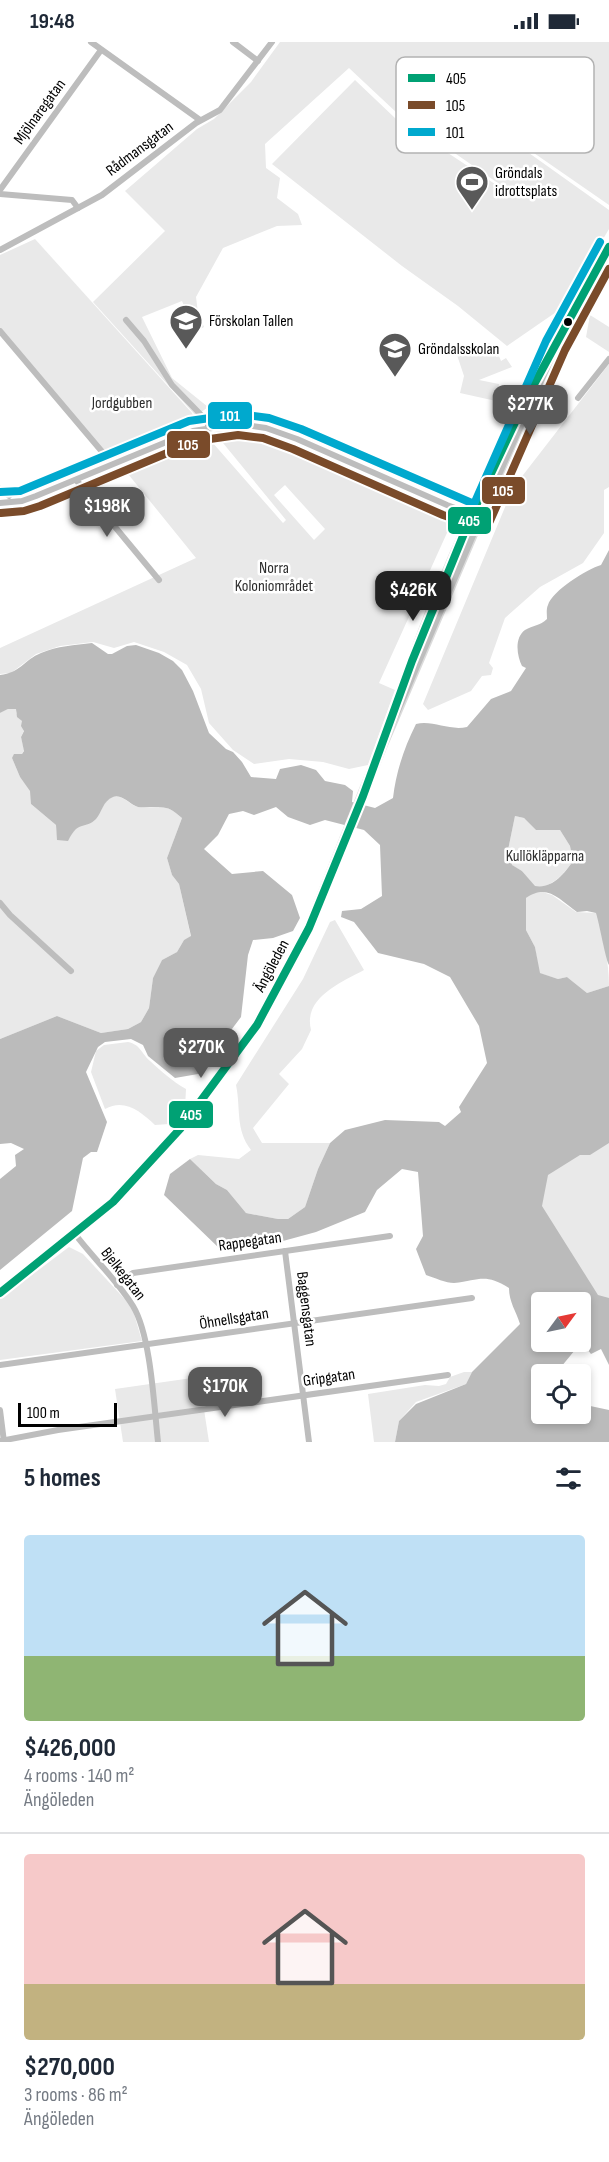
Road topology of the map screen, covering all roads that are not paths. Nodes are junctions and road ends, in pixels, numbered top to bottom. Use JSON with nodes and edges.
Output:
{"nodes":[{"id":1,"x":92,"y":42,"type":"edge"},
{"id":2,"x":232,"y":42,"type":"edge"},
{"id":3,"x":272,"y":42,"type":"edge"},
{"id":4,"x":102,"y":50,"type":"junction"},
{"id":5,"x":258,"y":61,"type":"junction"},
{"id":6,"x":200,"y":120,"type":"junction"},
{"id":7,"x":0,"y":192,"type":"edge"},
{"id":8,"x":78,"y":208,"type":"junction"},
{"id":9,"x":609,"y":247,"type":"edge"},
{"id":10,"x":0,"y":250,"type":"edge"},
{"id":11,"x":126,"y":320,"type":"dead end"},
{"id":12,"x":0,"y":331,"type":"edge"},
{"id":13,"x":609,"y":359,"type":"edge"},
{"id":14,"x":578,"y":398,"type":"dead end"},
{"id":15,"x":209,"y":427,"type":"junction"},
{"id":16,"x":104,"y":454,"type":"dead end"},
{"id":17,"x":76,"y":481,"type":"junction"},
{"id":18,"x":0,"y":489,"type":"edge"},
{"id":19,"x":9,"y":496,"type":"dead end"},
{"id":20,"x":0,"y":503,"type":"edge"},
{"id":21,"x":476,"y":515,"type":"junction"},
{"id":22,"x":159,"y":580,"type":"dead end"},
{"id":23,"x":0,"y":903,"type":"edge"},
{"id":24,"x":71,"y":971,"type":"dead end"},
{"id":25,"x":75,"y":1234,"type":"junction"},
{"id":26,"x":390,"y":1236,"type":"dead end"},
{"id":27,"x":285,"y":1251,"type":"junction"},
{"id":28,"x":117,"y":1285,"type":"junction"},
{"id":29,"x":0,"y":1293,"type":"edge"},
{"id":30,"x":472,"y":1298,"type":"dead end"},
{"id":31,"x":294,"y":1323,"type":"junction"},
{"id":32,"x":145,"y":1346,"type":"junction"},
{"id":33,"x":0,"y":1365,"type":"edge"},
{"id":34,"x":448,"y":1375,"type":"dead end"},
{"id":35,"x":303,"y":1395,"type":"junction"},
{"id":36,"x":0,"y":1410,"type":"edge"},
{"id":37,"x":155,"y":1416,"type":"junction"},
{"id":38,"x":3,"y":1441,"type":"edge"},
{"id":39,"x":158,"y":1442,"type":"edge"},
{"id":40,"x":309,"y":1442,"type":"edge"}],
"edges":[{"from":1,"to":4,"type":"street"},
{"from":2,"to":5,"type":"street"},
{"from":3,"to":5,"type":"street","name":"Rådmansgatan"},
{"from":4,"to":6,"type":"street"},
{"from":4,"to":7,"type":"street","name":"Mjölnaregatan"},
{"from":5,"to":6,"type":"street","name":"Rådmansgatan"},
{"from":6,"to":8,"type":"street","name":"Rådmansgatan"},
{"from":7,"to":8,"type":"street"},
{"from":8,"to":10,"type":"street","name":"Rådmansgatan"},
{"from":9,"to":21,"type":"main road","name":"Ängöleden"},
{"from":11,"to":15,"type":"street"},
{"from":12,"to":16,"type":"street"},
{"from":13,"to":14,"type":"street"},
{"from":15,"to":17,"type":"street"},
{"from":15,"to":21,"type":"street"},
{"from":17,"to":20,"type":"street"},
{"from":17,"to":22,"type":"street"},
{"from":18,"to":19,"type":"street"},
{"from":21,"to":25,"type":"main road","name":"Ängöleden"},
{"from":23,"to":24,"type":"street"},
{"from":25,"to":28,"type":"street","name":"Bjelkegatan"},
{"from":25,"to":29,"type":"main road","name":"Ängöleden"},
{"from":26,"to":27,"type":"street","name":"Rappegatan"},
{"from":27,"to":28,"type":"street","name":"Rappegatan"},
{"from":27,"to":31,"type":"street","name":"Baggensgatan"},
{"from":28,"to":32,"type":"street","name":"Bjelkegatan"},
{"from":30,"to":31,"type":"street","name":"Öhnellsgatan"},
{"from":31,"to":32,"type":"street","name":"Öhnellsgatan"},
{"from":31,"to":35,"type":"street","name":"Baggensgatan"},
{"from":32,"to":33,"type":"street","name":"Öhnellsgatan"},
{"from":32,"to":37,"type":"street","name":"Bjelkegatan"},
{"from":34,"to":35,"type":"street","name":"Gripgatan"},
{"from":35,"to":37,"type":"street","name":"Gripgatan"},
{"from":35,"to":40,"type":"street","name":"Baggensgatan"},
{"from":36,"to":38,"type":"street"},
{"from":37,"to":38,"type":"street","name":"Gripgatan"},
{"from":37,"to":39,"type":"street","name":"Bjelkegatan"}]}
